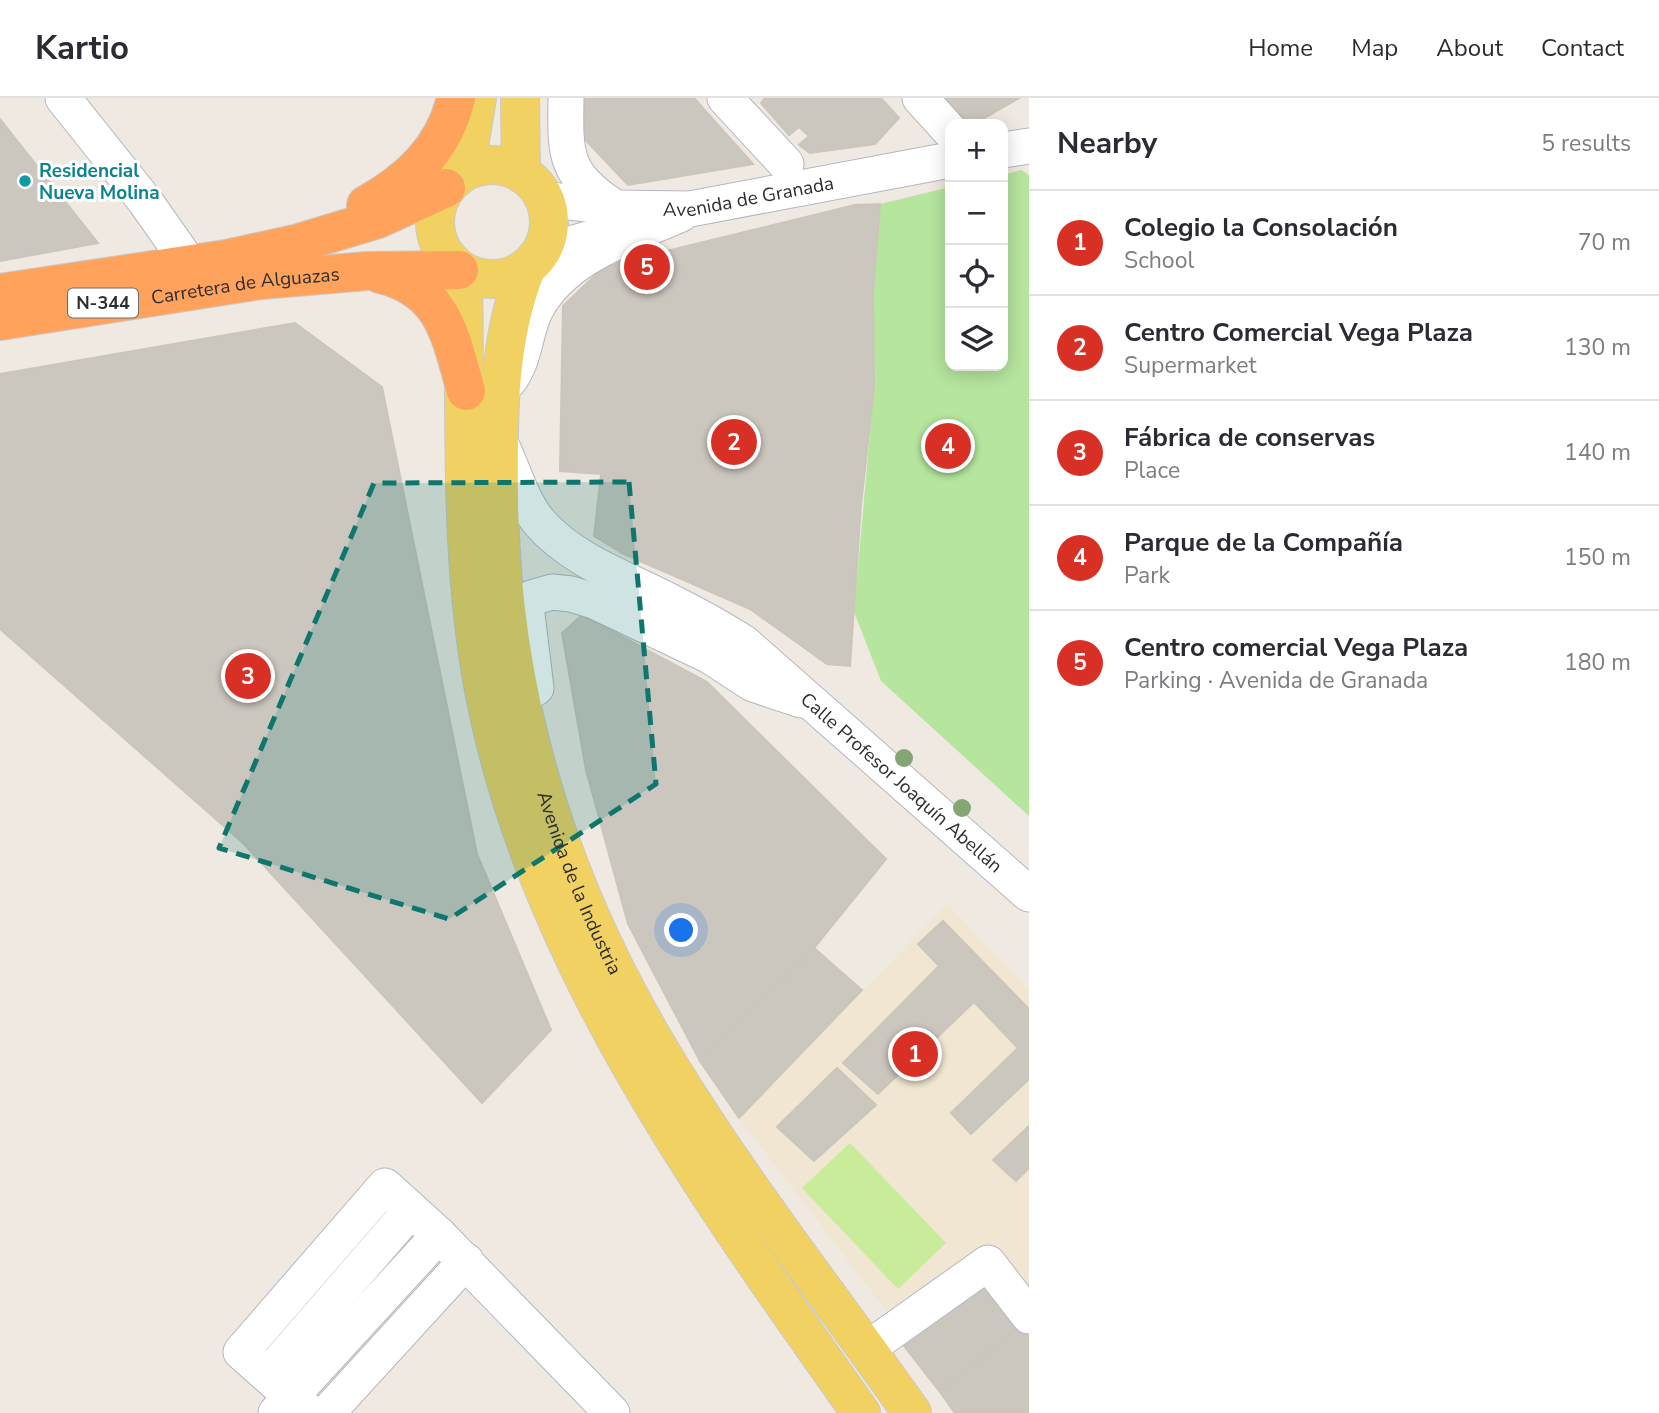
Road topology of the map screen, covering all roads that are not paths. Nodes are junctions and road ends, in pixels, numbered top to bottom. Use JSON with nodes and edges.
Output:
{"nodes":[{"id":1,"x":63,"y":98,"type":"edge"},
{"id":2,"x":456,"y":98,"type":"edge"},
{"id":3,"x":477,"y":98,"type":"edge"},
{"id":4,"x":520,"y":98,"type":"edge"},
{"id":5,"x":566,"y":98,"type":"edge"},
{"id":6,"x":725,"y":98,"type":"edge"},
{"id":7,"x":920,"y":98,"type":"edge"},
{"id":8,"x":945,"y":126,"type":"edge"},
{"id":9,"x":945,"y":161,"type":"edge"},
{"id":10,"x":786,"y":164,"type":"dead end"},
{"id":11,"x":455,"y":180,"type":"junction"},
{"id":12,"x":533,"y":186,"type":"junction"},
{"id":13,"x":145,"y":201,"type":"junction"},
{"id":14,"x":617,"y":208,"type":"junction"},
{"id":15,"x":691,"y":209,"type":"junction"},
{"id":16,"x":299,"y":243,"type":"junction"},
{"id":17,"x":533,"y":261,"type":"junction"},
{"id":18,"x":136,"y":270,"type":"junction"},
{"id":19,"x":367,"y":271,"type":"junction"},
{"id":20,"x":461,"y":271,"type":"junction"},
{"id":21,"x":197,"y":276,"type":"junction"},
{"id":22,"x":0,"y":293,"type":"edge"},
{"id":23,"x":0,"y":321,"type":"edge"},
{"id":24,"x":484,"y":390,"type":"junction"},
{"id":25,"x":500,"y":442,"type":"junction"},
{"id":26,"x":632,"y":601,"type":"junction"},
{"id":27,"x":542,"y":786,"type":"junction"},
{"id":28,"x":1029,"y":894,"type":"edge"},
{"id":29,"x":439,"y":1235,"type":"junction"},
{"id":30,"x":466,"y":1261,"type":"junction"},
{"id":31,"x":1029,"y":1316,"type":"edge"},
{"id":32,"x":867,"y":1349,"type":"junction"},
{"id":33,"x":286,"y":1399,"type":"edge"},
{"id":34,"x":327,"y":1413,"type":"edge"},
{"id":35,"x":612,"y":1413,"type":"edge"},
{"id":36,"x":862,"y":1413,"type":"edge"},
{"id":37,"x":912,"y":1413,"type":"edge"}],
"edges":[{"from":1,"to":13,"type":"street"},
{"from":2,"to":16,"type":"highway"},
{"from":3,"to":11,"type":"main road"},
{"from":4,"to":12,"type":"main road"},
{"from":5,"to":14,"type":"street"},
{"from":6,"to":10,"type":"street"},
{"from":7,"to":8,"type":"street"},
{"from":9,"to":15,"type":"street","name":"Avenida de Granada"},
{"from":11,"to":12,"type":"main road"},
{"from":11,"to":16,"type":"highway"},
{"from":11,"to":20,"type":"main road"},
{"from":12,"to":14,"type":"street","name":"Avenida de Granada"},
{"from":12,"to":17,"type":"main road"},
{"from":13,"to":18,"type":"street"},
{"from":13,"to":21,"type":"street"},
{"from":14,"to":15,"type":"street","name":"Avenida de Granada"},
{"from":15,"to":17,"type":"street"},
{"from":15,"to":24,"type":"street"},
{"from":16,"to":21,"type":"highway"},
{"from":17,"to":20,"type":"main road"},
{"from":17,"to":24,"type":"main road","name":"Avenida de la Industria"},
{"from":18,"to":21,"type":"highway"},
{"from":18,"to":22,"type":"highway"},
{"from":19,"to":20,"type":"highway","name":"Carretera de Alguazas"},
{"from":19,"to":21,"type":"highway","name":"Carretera de Alguazas","number":"N-344"},
{"from":19,"to":24,"type":"highway","number":"N-344"},
{"from":20,"to":24,"type":"main road"},
{"from":21,"to":23,"type":"highway","name":"Carretera de Alguazas","number":"N-344"},
{"from":24,"to":25,"type":"main road","name":"Avenida de la Industria"},
{"from":24,"to":36,"type":"main road","name":"Avenida de la Industria"},
{"from":25,"to":26,"type":"street"},
{"from":25,"to":27,"type":"main road","name":"Avenida de la Industria"},
{"from":26,"to":27,"type":"street"},
{"from":26,"to":28,"type":"street","name":"Calle Profesor Joaquín Abellán"},
{"from":27,"to":32,"type":"main road","name":"Avenida de la Industria"},
{"from":29,"to":30,"type":"street"},
{"from":29,"to":33,"type":"street"},
{"from":29,"to":33,"type":"street"},
{"from":30,"to":34,"type":"street"},
{"from":30,"to":35,"type":"street"},
{"from":31,"to":32,"type":"street"},
{"from":32,"to":37,"type":"main road","name":"Avenida de la Industria"}]}
